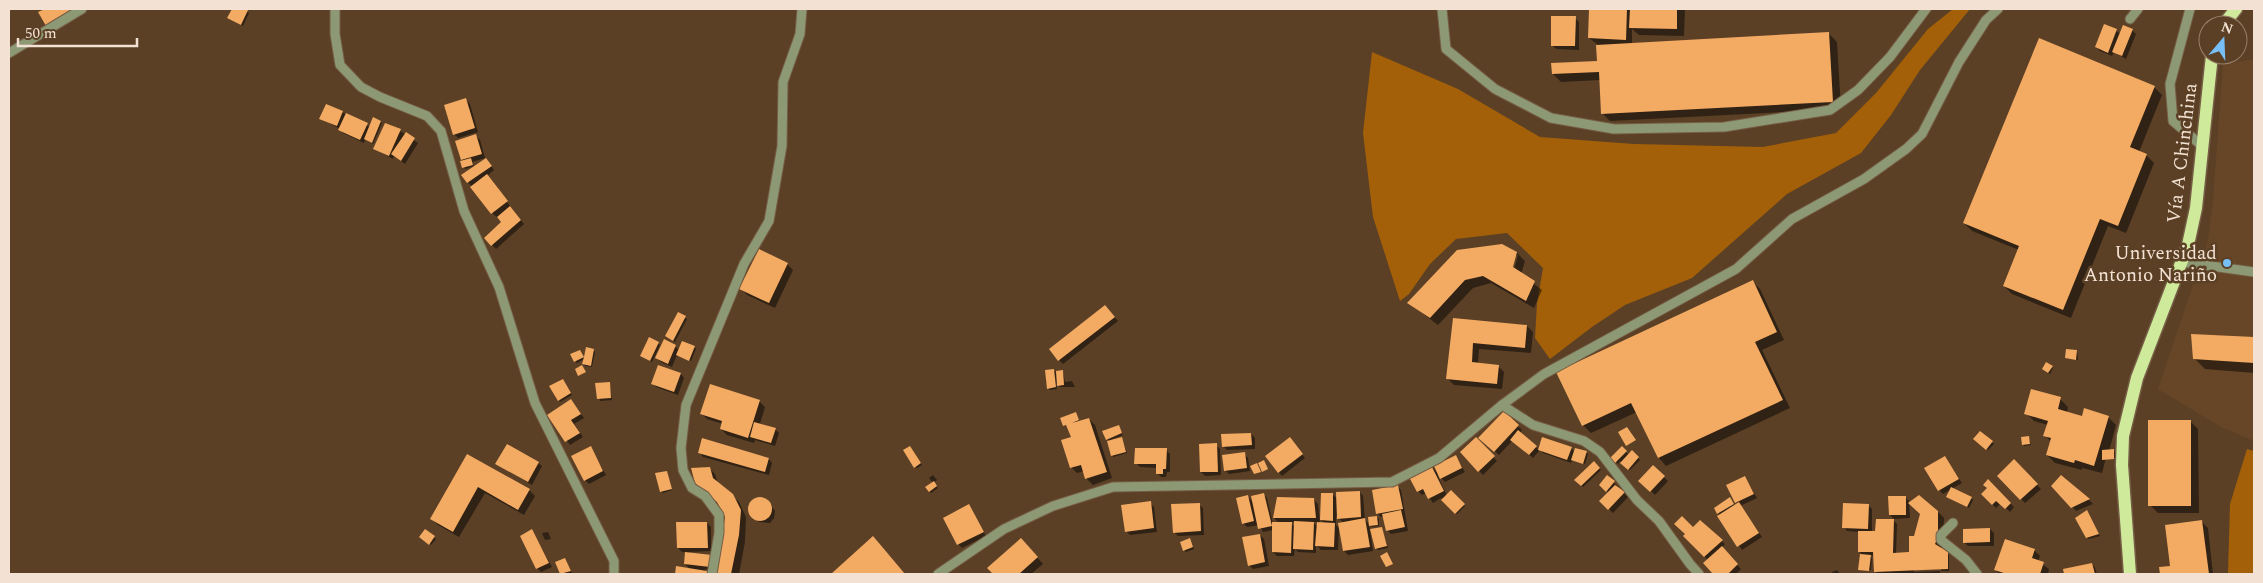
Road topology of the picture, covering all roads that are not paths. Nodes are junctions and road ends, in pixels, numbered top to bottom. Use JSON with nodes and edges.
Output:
{"nodes":[{"id":1,"x":82,"y":9,"type":"edge"},
{"id":2,"x":335,"y":9,"type":"edge"},
{"id":3,"x":802,"y":9,"type":"edge"},
{"id":4,"x":1442,"y":9,"type":"edge"},
{"id":5,"x":1926,"y":9,"type":"edge"},
{"id":6,"x":1998,"y":9,"type":"edge"},
{"id":7,"x":2138,"y":9,"type":"edge"},
{"id":8,"x":2190,"y":9,"type":"edge"},
{"id":9,"x":2130,"y":19,"type":"dead end"},
{"id":10,"x":9,"y":53,"type":"edge"},
{"id":11,"x":2211,"y":65,"type":"edge"},
{"id":12,"x":2201,"y":144,"type":"junction"},
{"id":13,"x":2182,"y":262,"type":"junction"},
{"id":14,"x":2254,"y":272,"type":"edge"},
{"id":15,"x":1502,"y":405,"type":"junction"},
{"id":16,"x":1952,"y":523,"type":"dead end"},
{"id":17,"x":614,"y":574,"type":"edge"},
{"id":18,"x":712,"y":574,"type":"edge"},
{"id":19,"x":938,"y":574,"type":"edge"},
{"id":20,"x":1699,"y":574,"type":"edge"},
{"id":21,"x":1977,"y":574,"type":"edge"},
{"id":22,"x":2130,"y":574,"type":"edge"}],
"edges":[{"from":1,"to":10,"type":"street"},
{"from":2,"to":17,"type":"street"},
{"from":3,"to":18,"type":"street"},
{"from":4,"to":5,"type":"street"},
{"from":6,"to":15,"type":"street"},
{"from":7,"to":9,"type":"street"},
{"from":8,"to":12,"type":"street"},
{"from":11,"to":12,"type":"main road","name":"Vía A Chinchina"},
{"from":12,"to":13,"type":"main road","name":"Vía A Chinchina"},
{"from":13,"to":14,"type":"street"},
{"from":13,"to":22,"type":"main road","name":"Vía A Chinchina"},
{"from":15,"to":19,"type":"street"},
{"from":15,"to":20,"type":"street"},
{"from":16,"to":21,"type":"street"}]}
